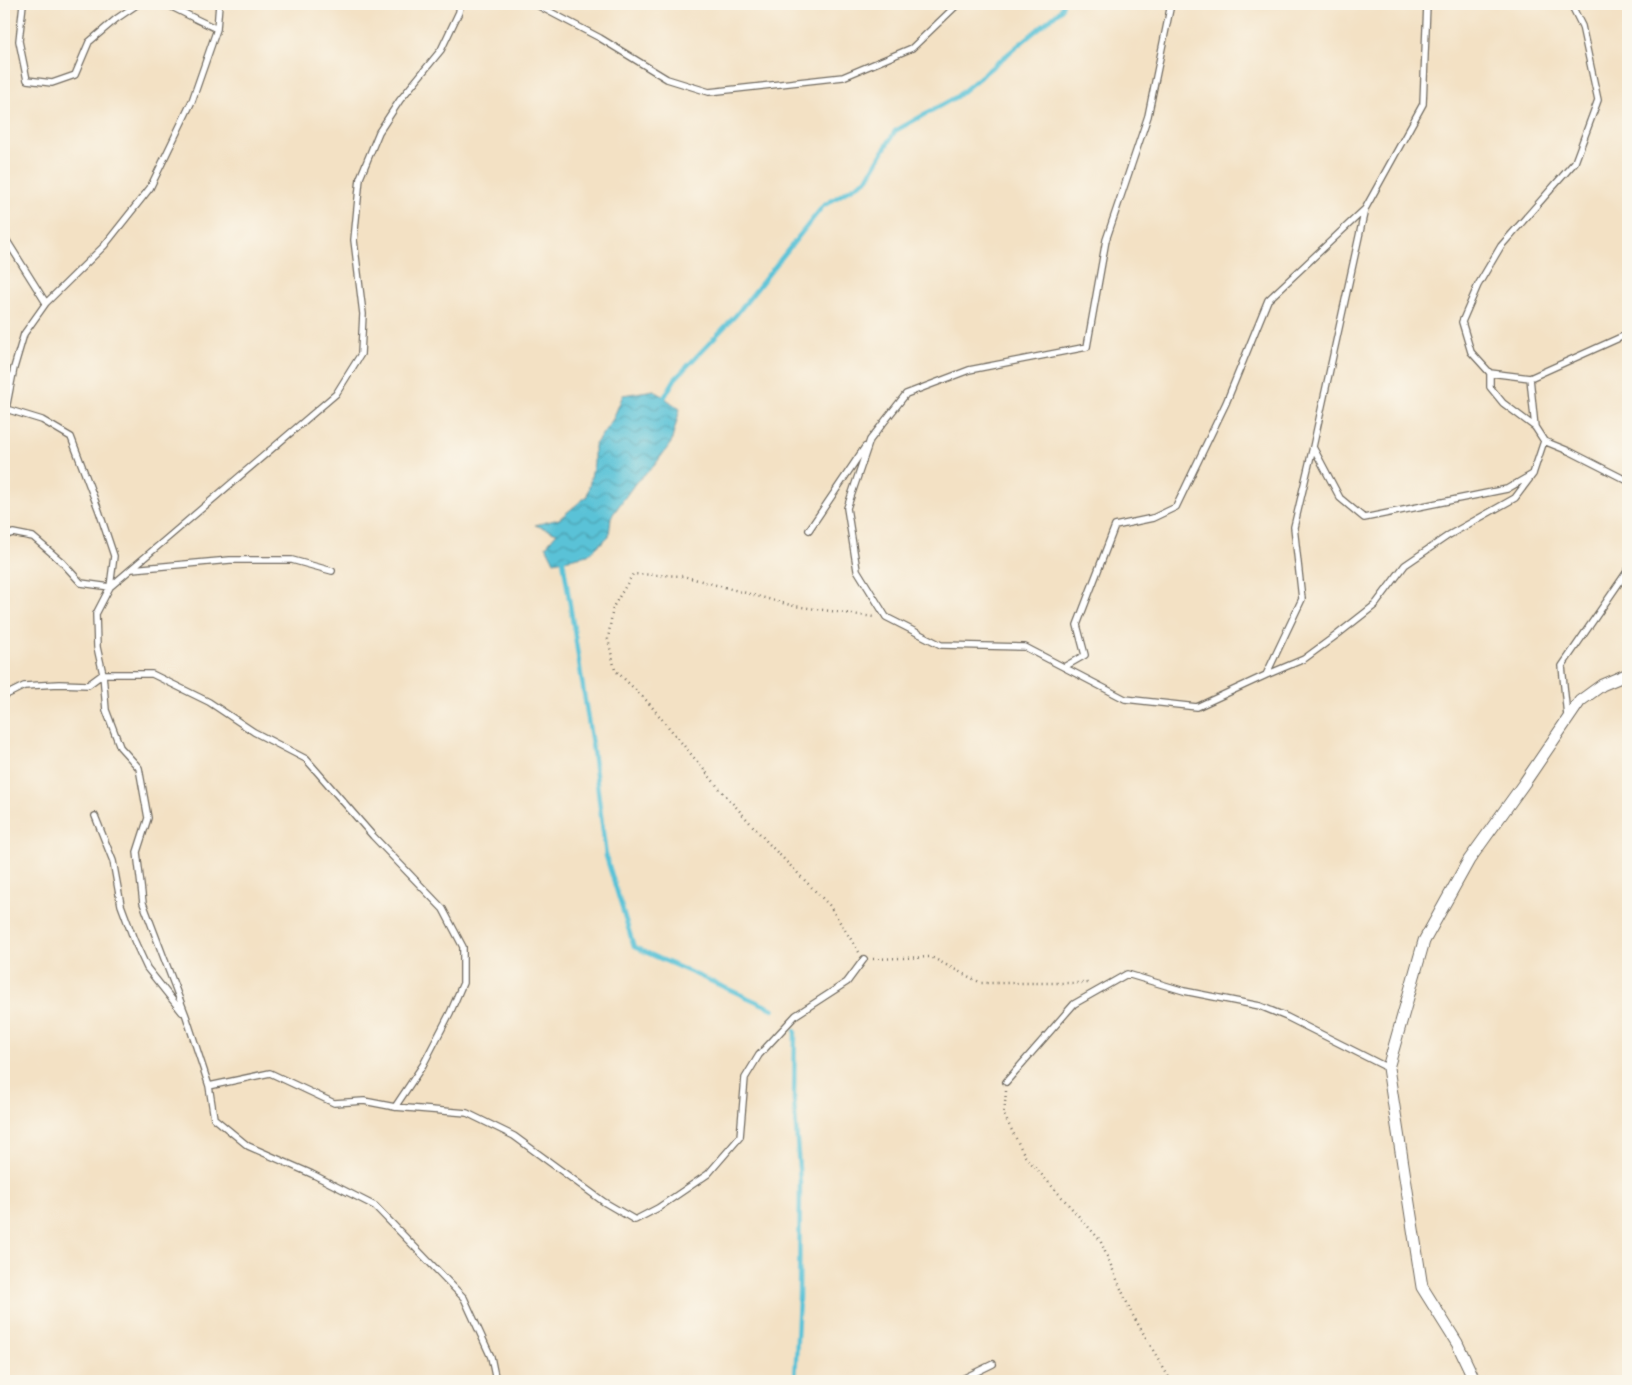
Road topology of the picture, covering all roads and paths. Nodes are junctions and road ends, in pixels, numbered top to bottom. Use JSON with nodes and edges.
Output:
{"nodes":[{"id":1,"x":23,"y":4,"type":"edge"},
{"id":2,"x":138,"y":4,"type":"edge"},
{"id":3,"x":166,"y":4,"type":"edge"},
{"id":4,"x":219,"y":4,"type":"edge"},
{"id":5,"x":460,"y":4,"type":"edge"},
{"id":6,"x":535,"y":4,"type":"edge"},
{"id":7,"x":958,"y":4,"type":"edge"},
{"id":8,"x":1170,"y":4,"type":"edge"},
{"id":9,"x":1427,"y":4,"type":"edge"},
{"id":10,"x":1571,"y":4,"type":"edge"},
{"id":11,"x":217,"y":28,"type":"junction"},
{"id":12,"x":1366,"y":209,"type":"junction"},
{"id":13,"x":4,"y":236,"type":"edge"},
{"id":14,"x":46,"y":303,"type":"junction"},
{"id":15,"x":1628,"y":334,"type":"edge"},
{"id":16,"x":1490,"y":373,"type":"junction"},
{"id":17,"x":1530,"y":378,"type":"junction"},
{"id":18,"x":5,"y":408,"type":"edge"},
{"id":19,"x":1535,"y":426,"type":"junction"},
{"id":20,"x":870,"y":440,"type":"junction"},
{"id":21,"x":1544,"y":441,"type":"junction"},
{"id":22,"x":1313,"y":447,"type":"junction"},
{"id":23,"x":1533,"y":474,"type":"junction"},
{"id":24,"x":1628,"y":481,"type":"edge"},
{"id":25,"x":808,"y":530,"type":"dead end"},
{"id":26,"x":4,"y":536,"type":"edge"},
{"id":27,"x":132,"y":569,"type":"junction"},
{"id":28,"x":1628,"y":570,"type":"edge"},
{"id":29,"x":332,"y":571,"type":"dead end"},
{"id":30,"x":110,"y":587,"type":"junction"},
{"id":31,"x":892,"y":620,"type":"junction"},
{"id":32,"x":1064,"y":667,"type":"junction"},
{"id":33,"x":103,"y":674,"type":"junction"},
{"id":34,"x":1628,"y":674,"type":"edge"},
{"id":35,"x":1266,"y":676,"type":"junction"},
{"id":36,"x":4,"y":696,"type":"edge"},
{"id":37,"x":1568,"y":721,"type":"junction"},
{"id":38,"x":95,"y":816,"type":"dead end"},
{"id":39,"x":864,"y":959,"type":"junction"},
{"id":40,"x":1112,"y":982,"type":"junction"},
{"id":41,"x":186,"y":1016,"type":"junction"},
{"id":42,"x":1388,"y":1068,"type":"junction"},
{"id":43,"x":1006,"y":1082,"type":"joint"},
{"id":44,"x":209,"y":1086,"type":"junction"},
{"id":45,"x":395,"y":1107,"type":"junction"},
{"id":46,"x":993,"y":1364,"type":"dead end"},
{"id":47,"x":496,"y":1381,"type":"edge"},
{"id":48,"x":958,"y":1381,"type":"edge"},
{"id":49,"x":1171,"y":1381,"type":"edge"},
{"id":50,"x":1475,"y":1381,"type":"edge"}],
"edges":[{"from":1,"to":2,"type":"lane"},
{"from":3,"to":11,"type":"lane"},
{"from":4,"to":11,"type":"lane"},
{"from":5,"to":27,"type":"lane"},
{"from":6,"to":7,"type":"lane"},
{"from":8,"to":20,"type":"lane"},
{"from":9,"to":12,"type":"lane"},
{"from":10,"to":16,"type":"lane"},
{"from":11,"to":14,"type":"lane"},
{"from":12,"to":22,"type":"lane"},
{"from":12,"to":32,"type":"lane"},
{"from":13,"to":14,"type":"lane"},
{"from":14,"to":18,"type":"lane"},
{"from":15,"to":17,"type":"lane"},
{"from":16,"to":17,"type":"lane"},
{"from":16,"to":19,"type":"lane"},
{"from":17,"to":19,"type":"lane"},
{"from":18,"to":30,"type":"lane"},
{"from":19,"to":21,"type":"lane"},
{"from":20,"to":25,"type":"lane"},
{"from":20,"to":31,"type":"lane"},
{"from":21,"to":23,"type":"lane"},
{"from":21,"to":24,"type":"lane"},
{"from":22,"to":23,"type":"lane"},
{"from":22,"to":35,"type":"lane"},
{"from":23,"to":35,"type":"lane"},
{"from":26,"to":30,"type":"lane"},
{"from":27,"to":29,"type":"lane"},
{"from":27,"to":30,"type":"lane"},
{"from":28,"to":37,"type":"lane"},
{"from":30,"to":33,"type":"lane"},
{"from":31,"to":32,"type":"lane"},
{"from":31,"to":39,"type":"path"},
{"from":32,"to":35,"type":"lane"},
{"from":33,"to":36,"type":"lane"},
{"from":33,"to":41,"type":"lane"},
{"from":33,"to":45,"type":"lane"},
{"from":34,"to":37,"type":"street"},
{"from":37,"to":42,"type":"street"},
{"from":38,"to":41,"type":"lane"},
{"from":39,"to":40,"type":"path"},
{"from":39,"to":45,"type":"lane"},
{"from":40,"to":42,"type":"lane"},
{"from":40,"to":43,"type":"lane"},
{"from":41,"to":44,"type":"lane"},
{"from":42,"to":50,"type":"street"},
{"from":43,"to":49,"type":"path"},
{"from":44,"to":45,"type":"lane"},
{"from":44,"to":47,"type":"lane"},
{"from":46,"to":48,"type":"lane"}]}
